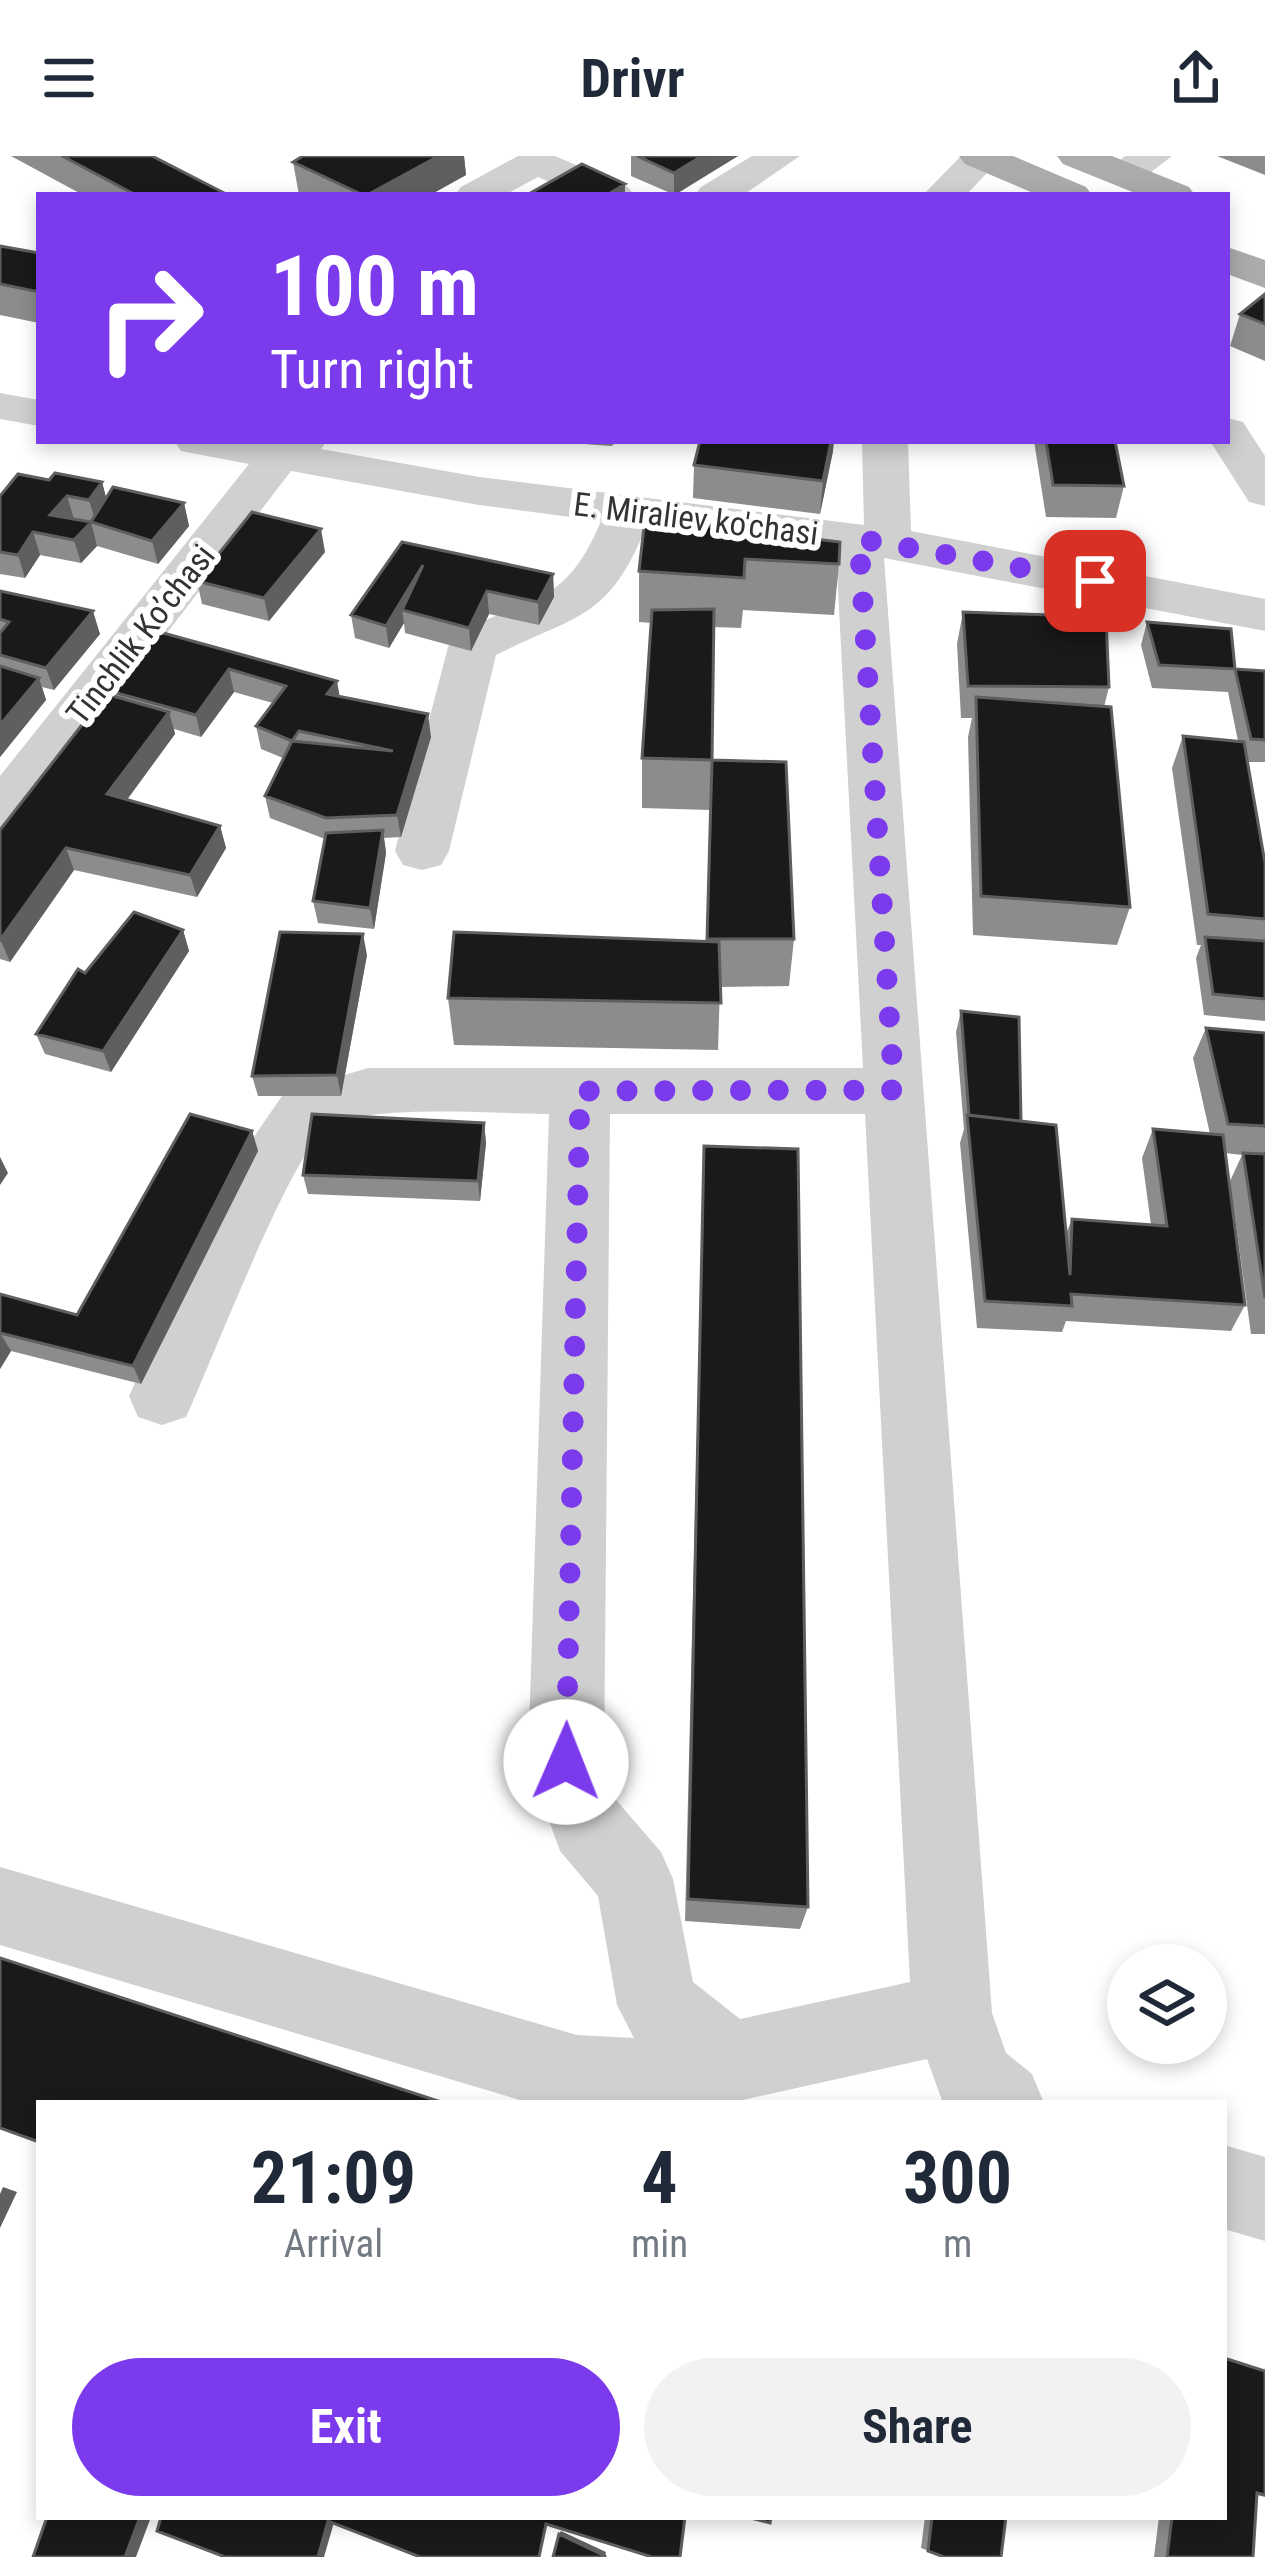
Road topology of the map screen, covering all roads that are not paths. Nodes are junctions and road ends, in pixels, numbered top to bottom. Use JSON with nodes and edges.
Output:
{"nodes":[{"id":1,"x":780,"y":156,"type":"edge"},
{"id":2,"x":1077,"y":156,"type":"edge"},
{"id":3,"x":981,"y":157,"type":"edge"},
{"id":4,"x":1138,"y":165,"type":"edge"},
{"id":5,"x":481,"y":192,"type":"edge"},
{"id":6,"x":607,"y":192,"type":"edge"},
{"id":7,"x":720,"y":192,"type":"edge"},
{"id":8,"x":947,"y":192,"type":"edge"},
{"id":9,"x":1065,"y":192,"type":"edge"},
{"id":10,"x":1170,"y":192,"type":"edge"},
{"id":11,"x":1230,"y":260,"type":"edge"},
{"id":12,"x":1265,"y":274,"type":"edge"},
{"id":13,"x":0,"y":406,"type":"edge"},
{"id":14,"x":36,"y":412,"type":"edge"},
{"id":15,"x":1230,"y":437,"type":"edge"},
{"id":16,"x":238,"y":444,"type":"edge"},
{"id":17,"x":885,"y":444,"type":"edge"},
{"id":18,"x":292,"y":448,"type":"edge"},
{"id":19,"x":1265,"y":492,"type":"edge"},
{"id":20,"x":629,"y":509,"type":"junction"},
{"id":21,"x":874,"y":541,"type":"junction"},
{"id":22,"x":1265,"y":615,"type":"edge"},
{"id":23,"x":0,"y":813,"type":"edge"},
{"id":24,"x":422,"y":851,"type":"dead end"},
{"id":25,"x":894,"y":1090,"type":"junction"},
{"id":26,"x":580,"y":1091,"type":"junction"},
{"id":27,"x":163,"y":1396,"type":"dead end"},
{"id":28,"x":0,"y":1906,"type":"edge"},
{"id":29,"x":952,"y":2013,"type":"junction"},
{"id":30,"x":729,"y":2062,"type":"junction"},
{"id":31,"x":999,"y":2100,"type":"edge"},
{"id":32,"x":1227,"y":2187,"type":"edge"},
{"id":33,"x":1265,"y":2199,"type":"edge"}],
"edges":[{"from":1,"to":7,"type":"street"},
{"from":2,"to":4,"type":"main road"},
{"from":3,"to":8,"type":"street"},
{"from":3,"to":9,"type":"main road"},
{"from":4,"to":10,"type":"main road"},
{"from":5,"to":6,"type":"street"},
{"from":11,"to":12,"type":"main road"},
{"from":13,"to":14,"type":"street"},
{"from":15,"to":19,"type":"street"},
{"from":16,"to":18,"type":"street","name":"E. Miraliev ko'chasi"},
{"from":17,"to":21,"type":"street"},
{"from":18,"to":20,"type":"street","name":"E. Miraliev ko'chasi"},
{"from":18,"to":23,"type":"street","name":"Tinchlik Ko’chasi"},
{"from":20,"to":21,"type":"street","name":"E. Miraliev ko'chasi"},
{"from":20,"to":24,"type":"street"},
{"from":21,"to":22,"type":"street","name":"E. Miraliev ko'chasi"},
{"from":21,"to":25,"type":"street"},
{"from":25,"to":26,"type":"street"},
{"from":25,"to":29,"type":"street"},
{"from":26,"to":27,"type":"street"},
{"from":26,"to":30,"type":"street"},
{"from":28,"to":30,"type":"street"},
{"from":29,"to":30,"type":"street"},
{"from":29,"to":31,"type":"street"},
{"from":32,"to":33,"type":"street"}]}
